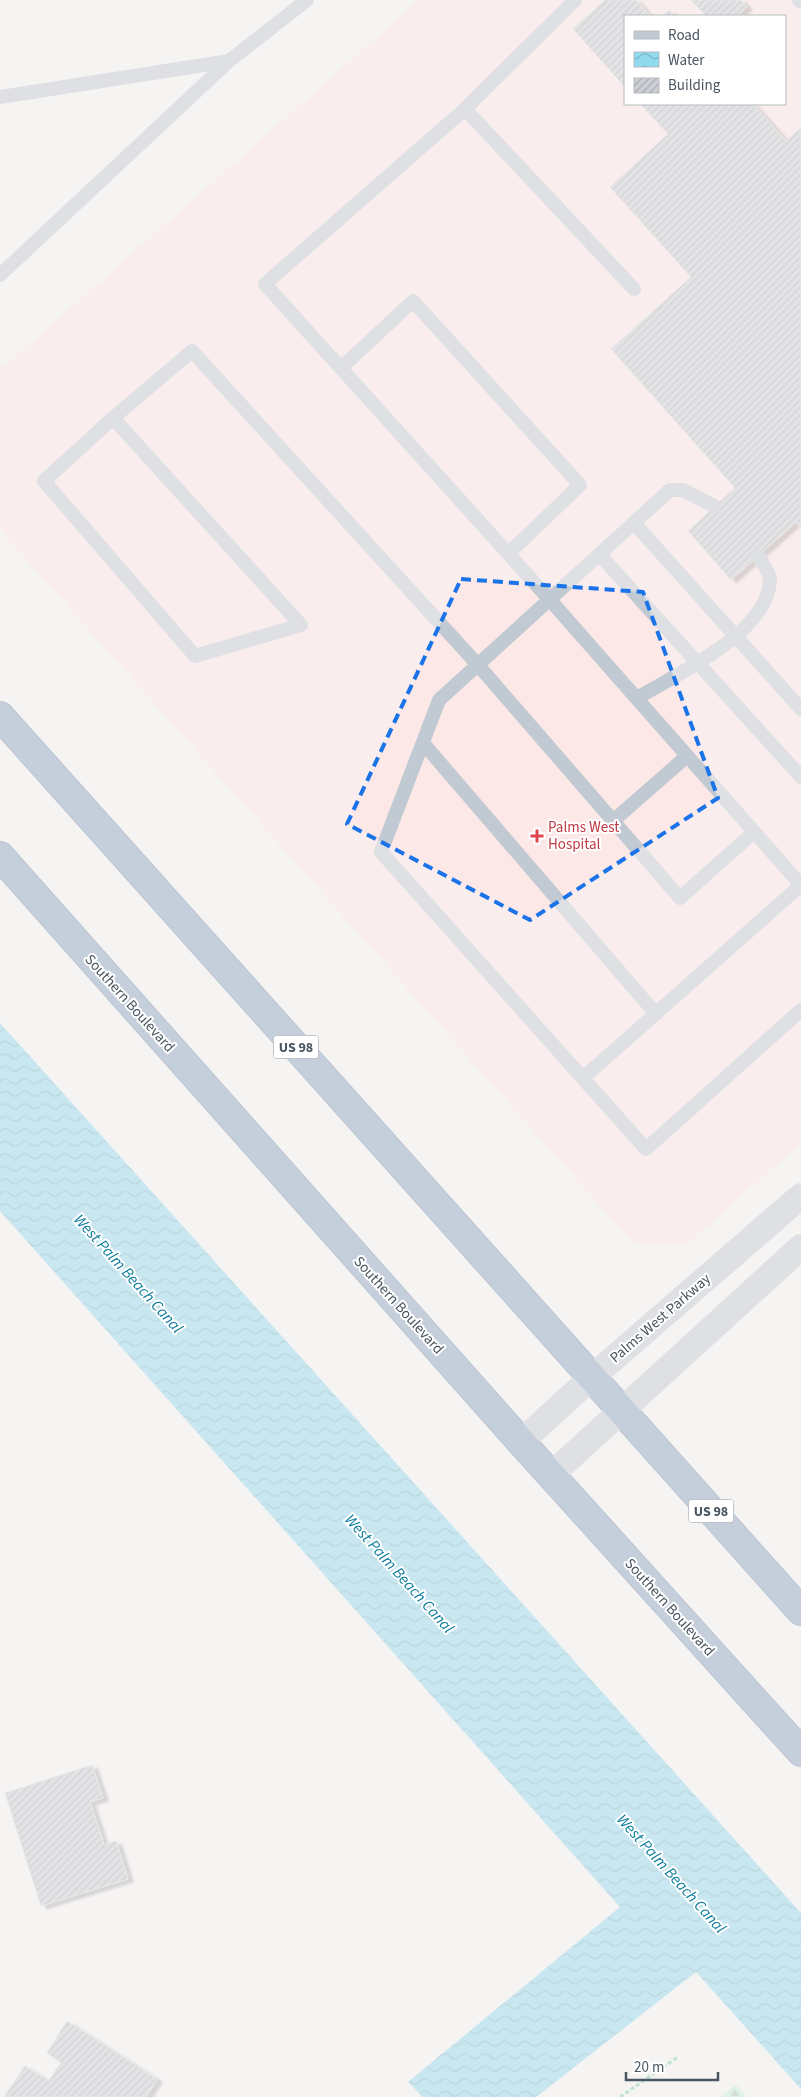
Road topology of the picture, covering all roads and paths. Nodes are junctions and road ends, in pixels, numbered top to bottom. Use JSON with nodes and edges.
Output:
{"nodes":[{"id":1,"x":307,"y":0,"type":"edge"},
{"id":2,"x":574,"y":0,"type":"edge"},
{"id":3,"x":229,"y":61,"type":"junction"},
{"id":4,"x":0,"y":97,"type":"edge"},
{"id":5,"x":465,"y":109,"type":"junction"},
{"id":6,"x":0,"y":275,"type":"edge"},
{"id":7,"x":634,"y":289,"type":"dead end"},
{"id":8,"x":341,"y":368,"type":"junction"},
{"id":9,"x":113,"y":418,"type":"junction"},
{"id":10,"x":714,"y":506,"type":"dead end"},
{"id":11,"x":634,"y":523,"type":"junction"},
{"id":12,"x":508,"y":554,"type":"junction"},
{"id":13,"x":600,"y":555,"type":"junction"},
{"id":14,"x":758,"y":556,"type":"dead end"},
{"id":15,"x":550,"y":600,"type":"junction"},
{"id":16,"x":736,"y":637,"type":"junction"},
{"id":17,"x":698,"y":662,"type":"junction"},
{"id":18,"x":478,"y":666,"type":"junction"},
{"id":19,"x":636,"y":698,"type":"junction"},
{"id":20,"x":801,"y":709,"type":"edge"},
{"id":21,"x":0,"y":716,"type":"edge"},
{"id":22,"x":423,"y":743,"type":"junction"},
{"id":23,"x":687,"y":756,"type":"junction"},
{"id":24,"x":801,"y":778,"type":"edge"},
{"id":25,"x":613,"y":820,"type":"junction"},
{"id":26,"x":754,"y":832,"type":"junction"},
{"id":27,"x":0,"y":856,"type":"edge"},
{"id":28,"x":801,"y":885,"type":"edge"},
{"id":29,"x":801,"y":1010,"type":"edge"},
{"id":30,"x":656,"y":1014,"type":"junction"},
{"id":31,"x":583,"y":1078,"type":"junction"},
{"id":32,"x":801,"y":1196,"type":"edge"},
{"id":33,"x":801,"y":1247,"type":"edge"},
{"id":34,"x":591,"y":1378,"type":"junction"},
{"id":35,"x":621,"y":1410,"type":"junction"},
{"id":36,"x":521,"y":1442,"type":"junction"},
{"id":37,"x":551,"y":1475,"type":"junction"},
{"id":38,"x":801,"y":1611,"type":"edge"},
{"id":39,"x":801,"y":1752,"type":"edge"},
{"id":40,"x":678,"y":2057,"type":"dead end"},
{"id":41,"x":620,"y":2097,"type":"edge"}],
"edges":[{"from":1,"to":3,"type":"lane"},
{"from":2,"to":5,"type":"lane"},
{"from":3,"to":4,"type":"lane"},
{"from":3,"to":6,"type":"lane"},
{"from":5,"to":7,"type":"lane"},
{"from":5,"to":8,"type":"lane"},
{"from":8,"to":12,"type":"lane"},
{"from":8,"to":12,"type":"lane"},
{"from":9,"to":9,"type":"lane"},
{"from":9,"to":18,"type":"lane"},
{"from":10,"to":11,"type":"lane"},
{"from":11,"to":13,"type":"lane"},
{"from":11,"to":16,"type":"lane"},
{"from":12,"to":15,"type":"lane"},
{"from":13,"to":15,"type":"lane"},
{"from":13,"to":17,"type":"lane"},
{"from":14,"to":16,"type":"lane"},
{"from":15,"to":18,"type":"lane"},
{"from":15,"to":19,"type":"lane"},
{"from":16,"to":17,"type":"lane"},
{"from":16,"to":20,"type":"lane"},
{"from":17,"to":19,"type":"lane"},
{"from":17,"to":24,"type":"lane"},
{"from":18,"to":22,"type":"lane"},
{"from":18,"to":25,"type":"lane"},
{"from":19,"to":23,"type":"lane"},
{"from":21,"to":34,"type":"highway","number":"US 98"},
{"from":22,"to":30,"type":"lane"},
{"from":22,"to":31,"type":"lane"},
{"from":23,"to":25,"type":"lane"},
{"from":23,"to":26,"type":"lane"},
{"from":25,"to":26,"type":"lane"},
{"from":26,"to":28,"type":"lane"},
{"from":27,"to":36,"type":"highway","name":"Southern Boulevard"},
{"from":28,"to":30,"type":"lane"},
{"from":29,"to":31,"type":"lane"},
{"from":30,"to":31,"type":"lane"},
{"from":32,"to":34,"type":"street","name":"Palms West Parkway"},
{"from":33,"to":35,"type":"street"},
{"from":34,"to":35,"type":"highway","number":"US 98"},
{"from":34,"to":36,"type":"street","name":"Palms West Parkway"},
{"from":35,"to":37,"type":"street"},
{"from":35,"to":38,"type":"highway","number":"US 98"},
{"from":36,"to":37,"type":"highway","name":"Southern Boulevard"},
{"from":37,"to":39,"type":"highway","name":"Southern Boulevard"},
{"from":40,"to":41,"type":"path"}]}
